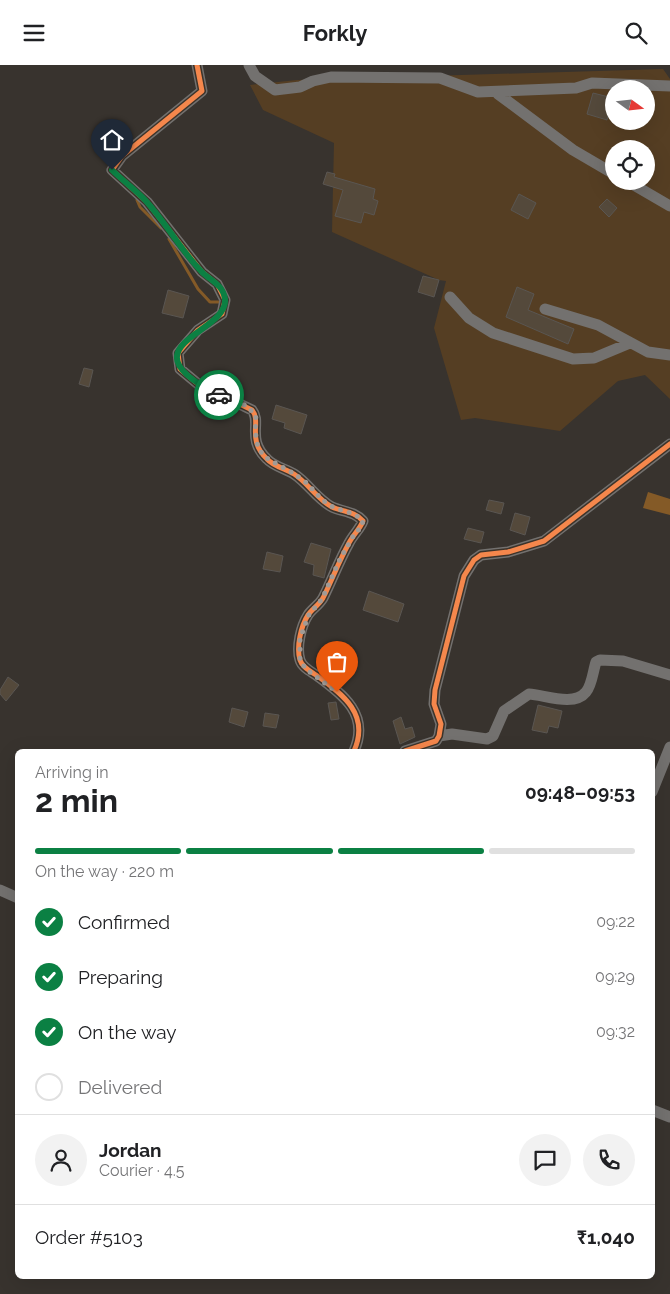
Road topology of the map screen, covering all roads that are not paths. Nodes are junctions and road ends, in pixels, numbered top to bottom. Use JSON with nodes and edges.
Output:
{"nodes":[{"id":1,"x":197,"y":65,"type":"edge"},
{"id":2,"x":249,"y":65,"type":"edge"},
{"id":3,"x":670,"y":86,"type":"edge"},
{"id":4,"x":502,"y":92,"type":"junction"},
{"id":5,"x":605,"y":169,"type":"edge"},
{"id":6,"x":642,"y":190,"type":"edge"},
{"id":7,"x":670,"y":206,"type":"edge"},
{"id":8,"x":450,"y":297,"type":"dead end"},
{"id":9,"x":545,"y":309,"type":"dead end"},
{"id":10,"x":630,"y":343,"type":"junction"},
{"id":11,"x":670,"y":355,"type":"edge"},
{"id":12,"x":670,"y":444,"type":"edge"},
{"id":13,"x":670,"y":675,"type":"edge"},
{"id":14,"x":439,"y":736,"type":"junction"},
{"id":15,"x":670,"y":747,"type":"edge"},
{"id":16,"x":355,"y":749,"type":"edge"},
{"id":17,"x":411,"y":749,"type":"edge"},
{"id":18,"x":655,"y":784,"type":"edge"},
{"id":19,"x":0,"y":890,"type":"edge"},
{"id":20,"x":15,"y":897,"type":"edge"},
{"id":21,"x":655,"y":1111,"type":"edge"},
{"id":22,"x":670,"y":1117,"type":"edge"}],
"edges":[{"from":1,"to":16,"type":"street"},
{"from":2,"to":4,"type":"street"},
{"from":3,"to":4,"type":"street"},
{"from":4,"to":5,"type":"street"},
{"from":6,"to":7,"type":"street"},
{"from":8,"to":10,"type":"street"},
{"from":9,"to":10,"type":"street"},
{"from":10,"to":11,"type":"street"},
{"from":12,"to":14,"type":"street"},
{"from":13,"to":14,"type":"street"},
{"from":14,"to":17,"type":"street"},
{"from":15,"to":18,"type":"street"},
{"from":19,"to":20,"type":"street"},
{"from":21,"to":22,"type":"street"}]}
